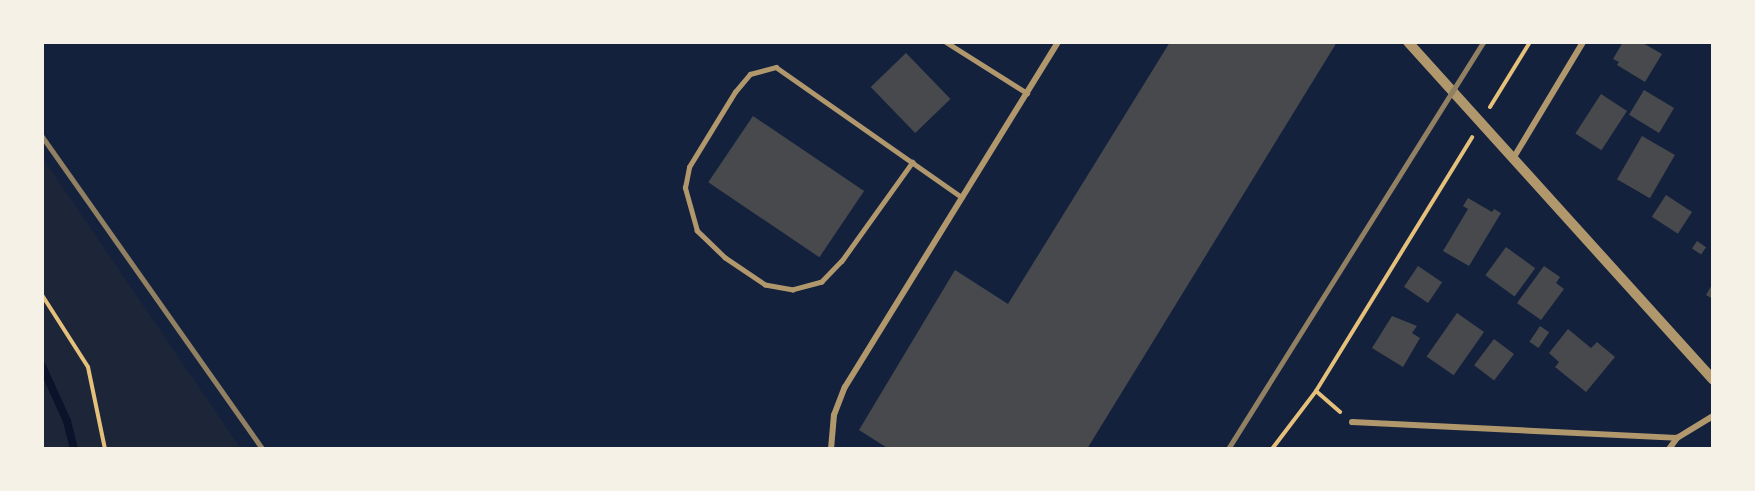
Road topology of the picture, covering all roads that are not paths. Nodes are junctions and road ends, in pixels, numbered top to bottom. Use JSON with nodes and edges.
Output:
{"nodes":[{"id":1,"x":946,"y":42,"type":"edge"},
{"id":2,"x":1058,"y":42,"type":"edge"},
{"id":3,"x":1408,"y":42,"type":"edge"},
{"id":4,"x":1582,"y":42,"type":"edge"},
{"id":5,"x":1026,"y":93,"type":"junction"},
{"id":6,"x":1514,"y":157,"type":"junction"},
{"id":7,"x":913,"y":162,"type":"junction"},
{"id":8,"x":962,"y":196,"type":"junction"},
{"id":9,"x":1713,"y":379,"type":"edge"},
{"id":10,"x":1713,"y":416,"type":"edge"},
{"id":11,"x":1352,"y":422,"type":"road end"},
{"id":12,"x":1677,"y":438,"type":"junction"},
{"id":13,"x":831,"y":446,"type":"edge"},
{"id":14,"x":1669,"y":449,"type":"edge"}],
"edges":[{"from":1,"to":5,"type":"lane"},
{"from":2,"to":5,"type":"street"},
{"from":3,"to":6,"type":"street"},
{"from":4,"to":6,"type":"street"},
{"from":5,"to":8,"type":"street"},
{"from":6,"to":9,"type":"street"},
{"from":7,"to":7,"type":"lane"},
{"from":7,"to":8,"type":"lane"},
{"from":8,"to":13,"type":"street"},
{"from":10,"to":12,"type":"street"},
{"from":11,"to":12,"type":"street"},
{"from":12,"to":14,"type":"street"}]}
